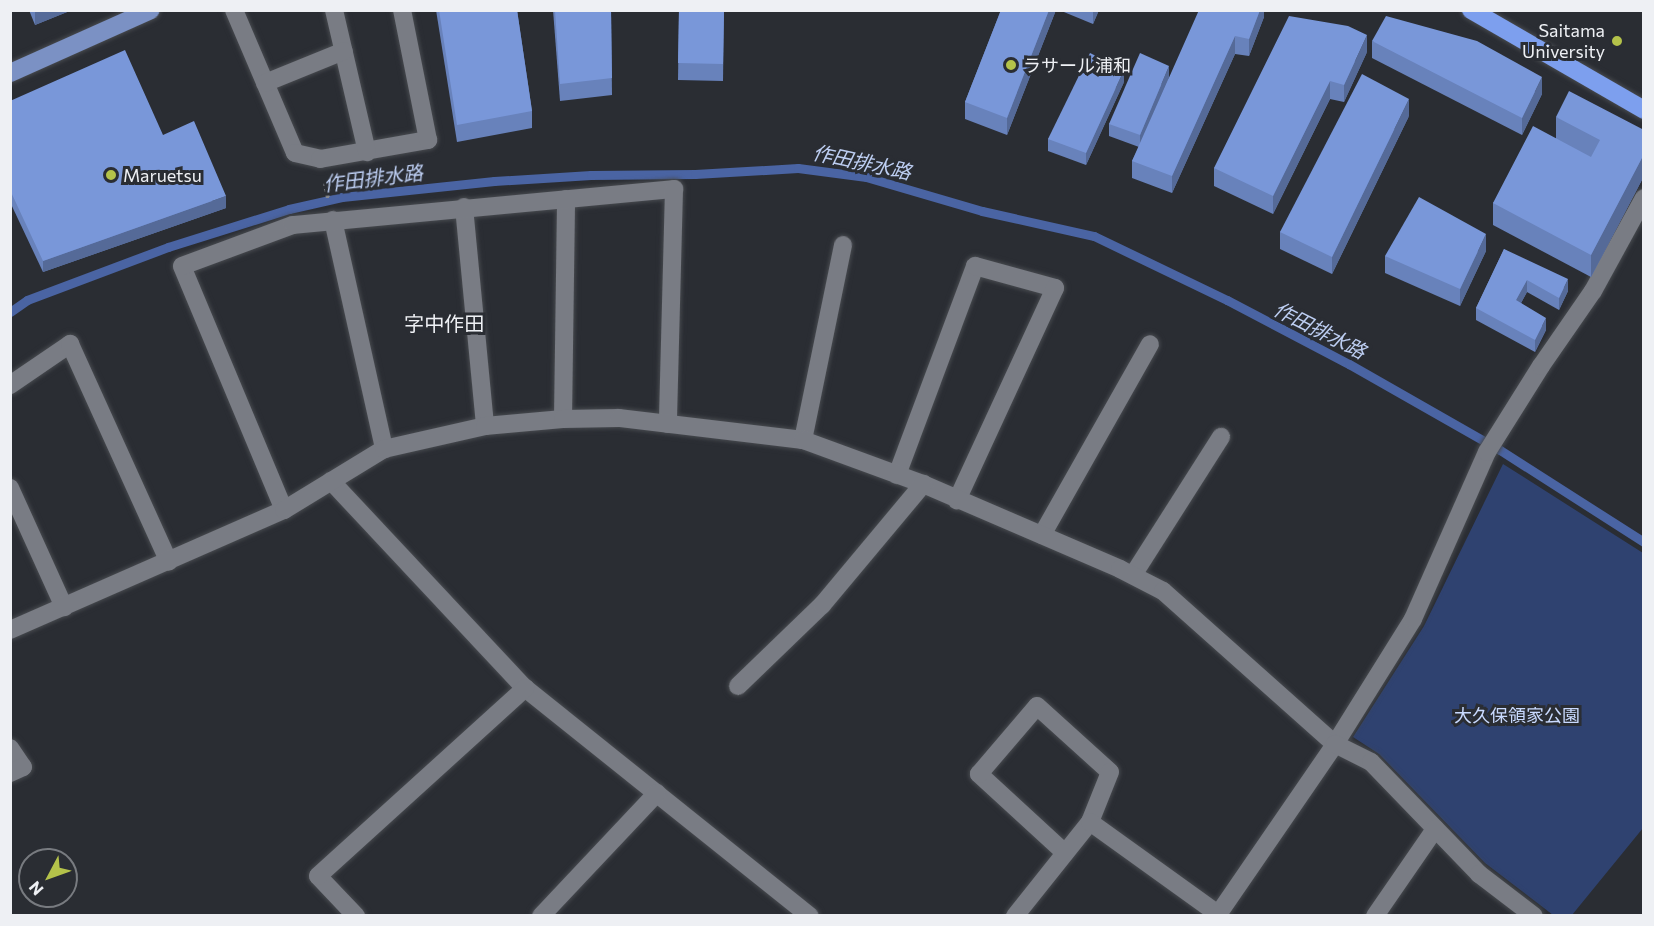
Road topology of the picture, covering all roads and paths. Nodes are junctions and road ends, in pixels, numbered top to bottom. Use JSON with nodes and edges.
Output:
{"nodes":[{"id":1,"x":151,"y":10,"type":"edge"},
{"id":2,"x":234,"y":10,"type":"edge"},
{"id":3,"x":334,"y":10,"type":"edge"},
{"id":4,"x":402,"y":10,"type":"edge"},
{"id":5,"x":1471,"y":10,"type":"edge"},
{"id":6,"x":344,"y":51,"type":"junction"},
{"id":7,"x":10,"y":73,"type":"edge"},
{"id":8,"x":265,"y":82,"type":"junction"},
{"id":9,"x":1644,"y":110,"type":"edge"},
{"id":10,"x":367,"y":152,"type":"junction"},
{"id":11,"x":1644,"y":198,"type":"edge"},
{"id":12,"x":566,"y":199,"type":"junction"},
{"id":13,"x":464,"y":207,"type":"junction"},
{"id":14,"x":333,"y":220,"type":"junction"},
{"id":15,"x":843,"y":245,"type":"dead end"},
{"id":16,"x":1150,"y":344,"type":"dead end"},
{"id":17,"x":10,"y":385,"type":"edge"},
{"id":18,"x":563,"y":419,"type":"junction"},
{"id":19,"x":668,"y":424,"type":"junction"},
{"id":20,"x":485,"y":426,"type":"junction"},
{"id":21,"x":1221,"y":437,"type":"dead end"},
{"id":22,"x":803,"y":440,"type":"junction"},
{"id":23,"x":384,"y":449,"type":"junction"},
{"id":24,"x":897,"y":475,"type":"junction"},
{"id":25,"x":331,"y":481,"type":"junction"},
{"id":26,"x":923,"y":484,"type":"junction"},
{"id":27,"x":10,"y":488,"type":"edge"},
{"id":28,"x":957,"y":500,"type":"junction"},
{"id":29,"x":284,"y":510,"type":"junction"},
{"id":30,"x":1042,"y":535,"type":"junction"},
{"id":31,"x":169,"y":562,"type":"junction"},
{"id":32,"x":1133,"y":575,"type":"junction"},
{"id":33,"x":64,"y":607,"type":"junction"},
{"id":34,"x":10,"y":630,"type":"edge"},
{"id":35,"x":738,"y":686,"type":"dead end"},
{"id":36,"x":525,"y":687,"type":"junction"},
{"id":37,"x":1335,"y":744,"type":"junction"},
{"id":38,"x":10,"y":748,"type":"edge"},
{"id":39,"x":10,"y":773,"type":"edge"},
{"id":40,"x":657,"y":793,"type":"junction"},
{"id":41,"x":1090,"y":822,"type":"junction"},
{"id":42,"x":1435,"y":829,"type":"junction"},
{"id":43,"x":1065,"y":853,"type":"junction"},
{"id":44,"x":802,"y":913,"type":"edge"},
{"id":45,"x":356,"y":915,"type":"edge"},
{"id":46,"x":541,"y":915,"type":"edge"},
{"id":47,"x":1015,"y":915,"type":"edge"},
{"id":48,"x":1218,"y":915,"type":"edge"},
{"id":49,"x":1375,"y":915,"type":"edge"},
{"id":50,"x":1534,"y":915,"type":"edge"}],
"edges":[{"from":1,"to":7,"type":"main road"},
{"from":2,"to":8,"type":"street"},
{"from":3,"to":6,"type":"street"},
{"from":4,"to":10,"type":"street"},
{"from":5,"to":9,"type":"highway"},
{"from":6,"to":8,"type":"street"},
{"from":6,"to":10,"type":"street"},
{"from":8,"to":10,"type":"street"},
{"from":11,"to":37,"type":"street"},
{"from":12,"to":13,"type":"street"},
{"from":12,"to":18,"type":"street"},
{"from":12,"to":19,"type":"street"},
{"from":13,"to":14,"type":"street"},
{"from":13,"to":20,"type":"street"},
{"from":14,"to":23,"type":"street"},
{"from":14,"to":29,"type":"street"},
{"from":15,"to":22,"type":"street"},
{"from":16,"to":30,"type":"street"},
{"from":17,"to":31,"type":"street"},
{"from":18,"to":19,"type":"street"},
{"from":18,"to":20,"type":"street"},
{"from":19,"to":22,"type":"street"},
{"from":20,"to":23,"type":"street"},
{"from":21,"to":32,"type":"street"},
{"from":22,"to":24,"type":"street"},
{"from":23,"to":25,"type":"street"},
{"from":24,"to":26,"type":"street"},
{"from":24,"to":28,"type":"street"},
{"from":25,"to":29,"type":"street"},
{"from":25,"to":36,"type":"street"},
{"from":26,"to":28,"type":"street"},
{"from":26,"to":35,"type":"street"},
{"from":27,"to":33,"type":"street"},
{"from":28,"to":30,"type":"street"},
{"from":29,"to":31,"type":"street"},
{"from":30,"to":32,"type":"street"},
{"from":31,"to":33,"type":"street"},
{"from":32,"to":37,"type":"street"},
{"from":33,"to":34,"type":"street"},
{"from":36,"to":40,"type":"street"},
{"from":36,"to":45,"type":"street"},
{"from":37,"to":42,"type":"street"},
{"from":37,"to":48,"type":"street"},
{"from":38,"to":39,"type":"street"},
{"from":40,"to":44,"type":"street"},
{"from":40,"to":46,"type":"street"},
{"from":41,"to":43,"type":"street"},
{"from":41,"to":43,"type":"street"},
{"from":41,"to":48,"type":"street"},
{"from":42,"to":49,"type":"street"},
{"from":42,"to":50,"type":"street"},
{"from":43,"to":47,"type":"street"}]}
